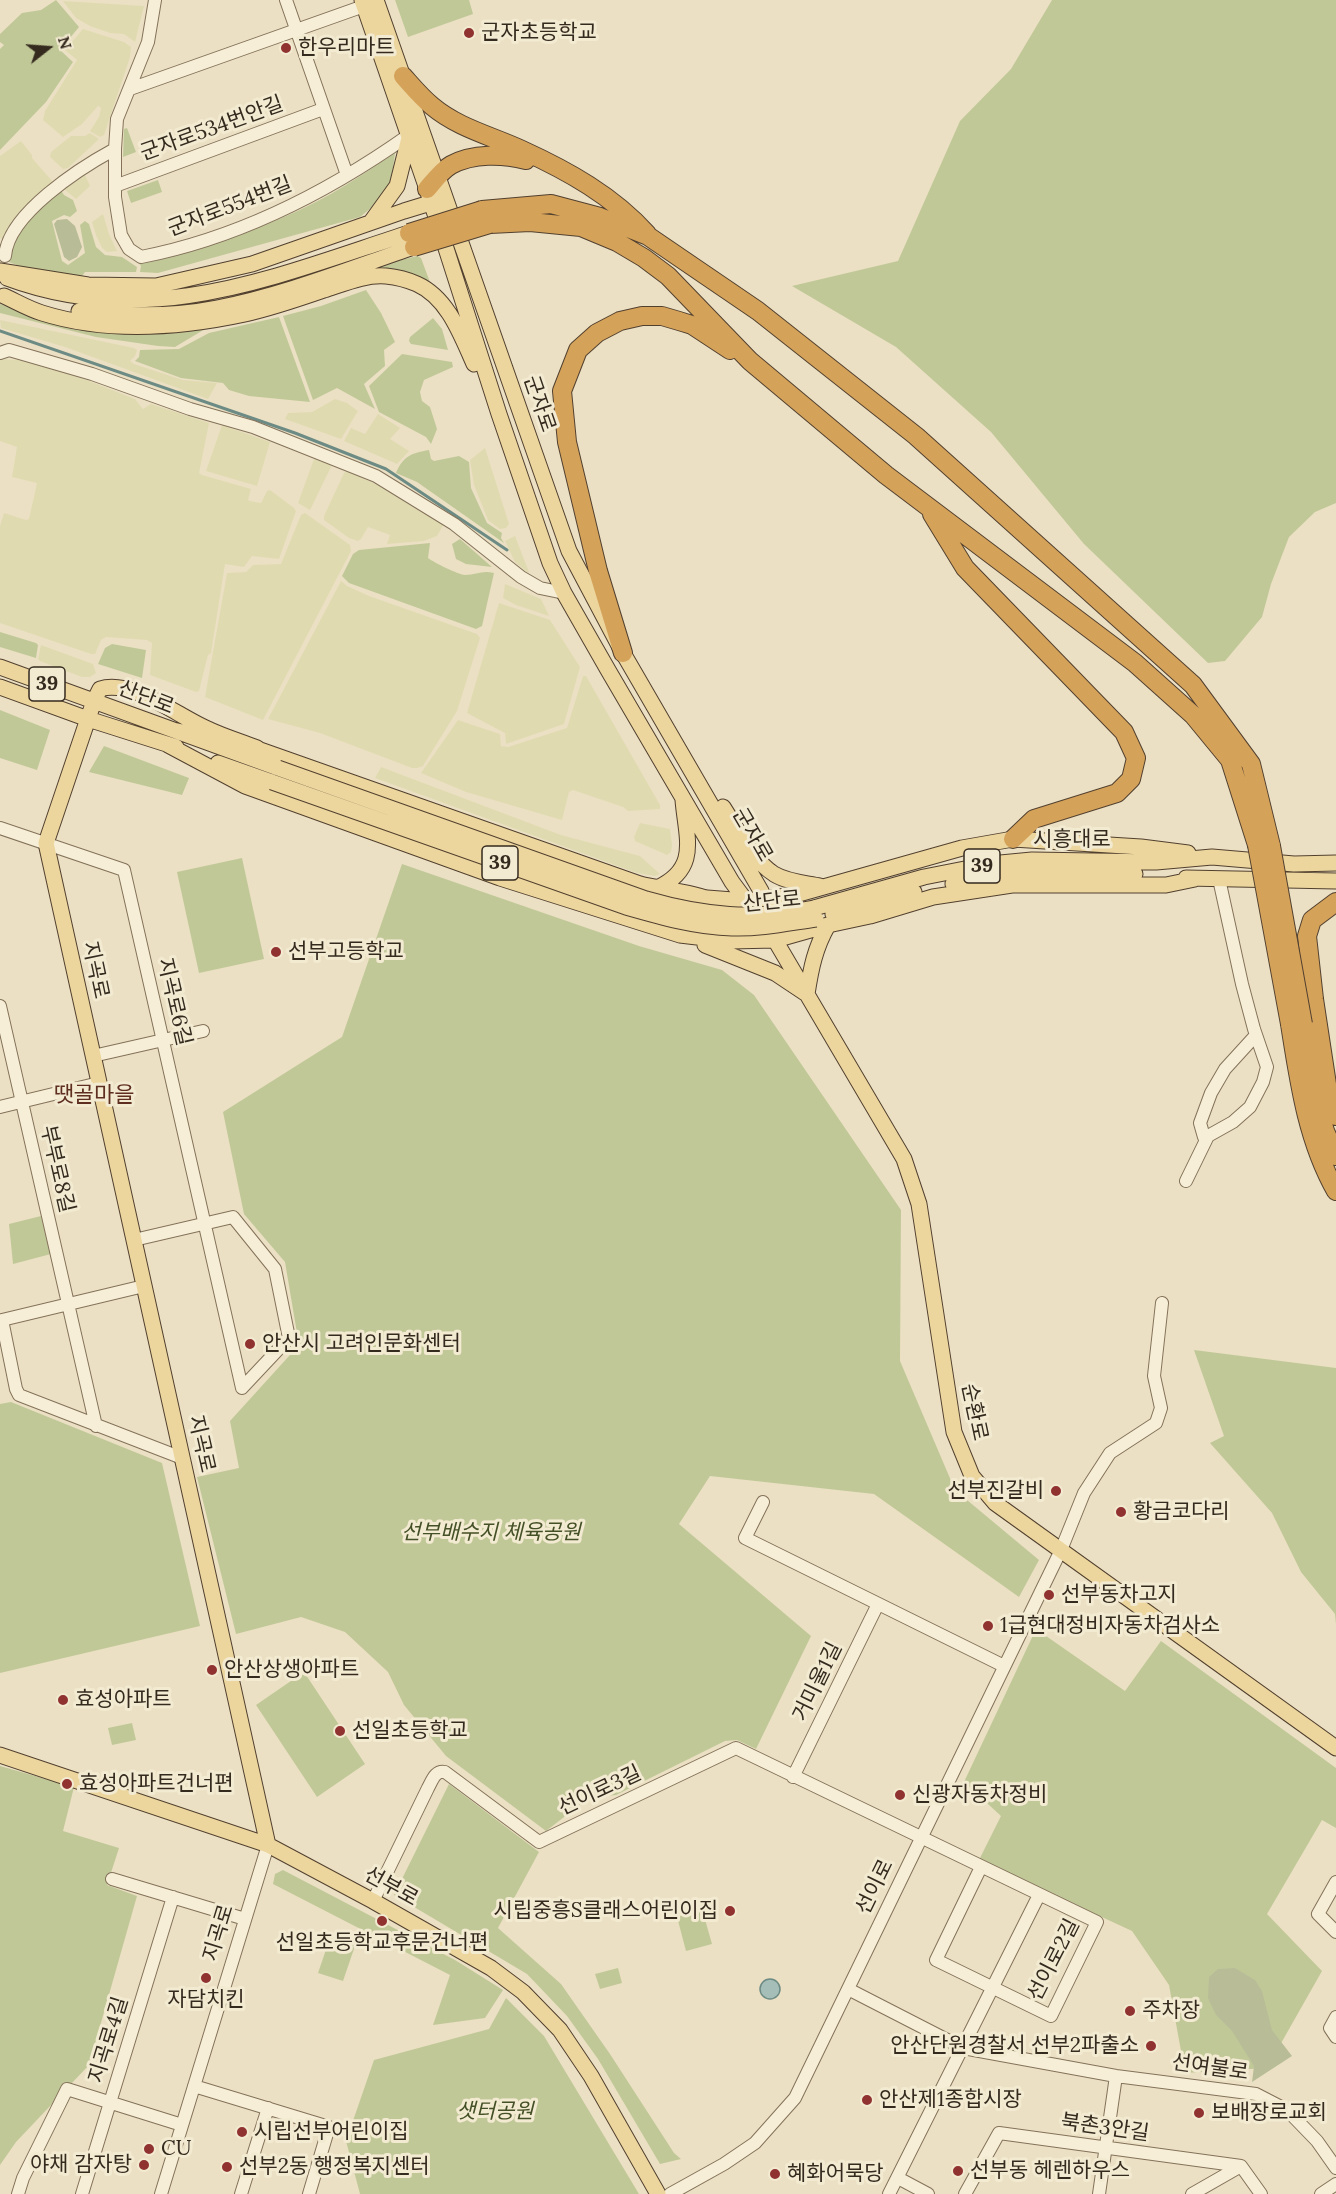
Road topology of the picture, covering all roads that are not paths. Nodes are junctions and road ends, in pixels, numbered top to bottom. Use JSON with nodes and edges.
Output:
{"nodes":[{"id":1,"x":155,"y":0,"type":"edge"},
{"id":2,"x":286,"y":0,"type":"edge"},
{"id":3,"x":367,"y":2,"type":"edge"},
{"id":4,"x":296,"y":31,"type":"junction"},
{"id":5,"x":403,"y":76,"type":"junction"},
{"id":6,"x":130,"y":88,"type":"junction"},
{"id":7,"x":323,"y":109,"type":"junction"},
{"id":8,"x":409,"y":135,"type":"junction"},
{"id":9,"x":114,"y":149,"type":"junction"},
{"id":10,"x":557,"y":168,"type":"junction"},
{"id":11,"x":347,"y":175,"type":"junction"},
{"id":12,"x":115,"y":186,"type":"junction"},
{"id":13,"x":436,"y":192,"type":"junction"},
{"id":14,"x":486,"y":217,"type":"junction"},
{"id":15,"x":371,"y":222,"type":"junction"},
{"id":16,"x":648,"y":236,"type":"junction"},
{"id":17,"x":411,"y":240,"type":"junction"},
{"id":18,"x":2,"y":258,"type":"edge"},
{"id":19,"x":2,"y":296,"type":"edge"},
{"id":20,"x":0,"y":353,"type":"edge"},
{"id":21,"x":750,"y":361,"type":"junction"},
{"id":22,"x":499,"y":414,"type":"junction"},
{"id":23,"x":926,"y":505,"type":"junction"},
{"id":24,"x":564,"y":593,"type":"junction"},
{"id":25,"x":623,"y":653,"type":"junction"},
{"id":26,"x":0,"y":667,"type":"edge"},
{"id":27,"x":0,"y":687,"type":"edge"},
{"id":28,"x":94,"y":700,"type":"junction"},
{"id":29,"x":88,"y":719,"type":"junction"},
{"id":30,"x":171,"y":737,"type":"junction"},
{"id":31,"x":257,"y":748,"type":"junction"},
{"id":32,"x":693,"y":774,"type":"junction"},
{"id":33,"x":682,"y":794,"type":"junction"},
{"id":34,"x":0,"y":828,"type":"edge"},
{"id":35,"x":1013,"y":839,"type":"junction"},
{"id":36,"x":46,"y":843,"type":"junction"},
{"id":37,"x":1264,"y":846,"type":"junction"},
{"id":38,"x":741,"y":857,"type":"junction"},
{"id":39,"x":1212,"y":857,"type":"junction"},
{"id":40,"x":1336,"y":863,"type":"edge"},
{"id":41,"x":724,"y":866,"type":"junction"},
{"id":42,"x":1155,"y":868,"type":"junction"},
{"id":43,"x":1195,"y":879,"type":"junction"},
{"id":44,"x":1219,"y":879,"type":"junction"},
{"id":45,"x":1336,"y":881,"type":"edge"},
{"id":46,"x":823,"y":887,"type":"junction"},
{"id":47,"x":657,"y":888,"type":"junction"},
{"id":48,"x":705,"y":898,"type":"junction"},
{"id":49,"x":764,"y":898,"type":"junction"},
{"id":50,"x":746,"y":901,"type":"junction"},
{"id":51,"x":1336,"y":902,"type":"edge"},
{"id":52,"x":819,"y":917,"type":"junction"},
{"id":53,"x":677,"y":934,"type":"junction"},
{"id":54,"x":700,"y":938,"type":"junction"},
{"id":55,"x":775,"y":940,"type":"junction"},
{"id":56,"x":807,"y":994,"type":"junction"},
{"id":57,"x":0,"y":1006,"type":"edge"},
{"id":58,"x":1296,"y":1024,"type":"junction"},
{"id":59,"x":203,"y":1031,"type":"dead end"},
{"id":60,"x":1256,"y":1035,"type":"junction"},
{"id":61,"x":163,"y":1040,"type":"junction"},
{"id":62,"x":93,"y":1056,"type":"junction"},
{"id":63,"x":99,"y":1083,"type":"junction"},
{"id":64,"x":22,"y":1102,"type":"junction"},
{"id":65,"x":0,"y":1107,"type":"edge"},
{"id":66,"x":1336,"y":1116,"type":"edge"},
{"id":67,"x":1204,"y":1137,"type":"dead end"},
{"id":68,"x":1336,"y":1156,"type":"edge"},
{"id":69,"x":1186,"y":1181,"type":"dead end"},
{"id":70,"x":1336,"y":1191,"type":"edge"},
{"id":71,"x":205,"y":1224,"type":"junction"},
{"id":72,"x":134,"y":1240,"type":"junction"},
{"id":73,"x":144,"y":1286,"type":"junction"},
{"id":74,"x":1162,"y":1303,"type":"dead end"},
{"id":75,"x":68,"y":1304,"type":"junction"},
{"id":76,"x":96,"y":1426,"type":"junction"},
{"id":77,"x":182,"y":1458,"type":"junction"},
{"id":78,"x":763,"y":1502,"type":"dead end"},
{"id":79,"x":1061,"y":1550,"type":"junction"},
{"id":80,"x":878,"y":1604,"type":"junction"},
{"id":81,"x":1004,"y":1666,"type":"junction"},
{"id":82,"x":1336,"y":1748,"type":"edge"},
{"id":83,"x":0,"y":1755,"type":"edge"},
{"id":84,"x":794,"y":1777,"type":"junction"},
{"id":85,"x":921,"y":1839,"type":"junction"},
{"id":86,"x":268,"y":1845,"type":"junction"},
{"id":87,"x":981,"y":1867,"type":"junction"},
{"id":88,"x":112,"y":1879,"type":"dead end"},
{"id":89,"x":1336,"y":1882,"type":"edge"},
{"id":90,"x":1039,"y":1895,"type":"junction"},
{"id":91,"x":173,"y":1897,"type":"junction"},
{"id":92,"x":373,"y":1901,"type":"junction"},
{"id":93,"x":245,"y":1919,"type":"junction"},
{"id":94,"x":1336,"y":1932,"type":"edge"},
{"id":95,"x":992,"y":1988,"type":"junction"},
{"id":96,"x":848,"y":1989,"type":"junction"},
{"id":97,"x":1336,"y":2017,"type":"edge"},
{"id":98,"x":1336,"y":2037,"type":"edge"},
{"id":99,"x":963,"y":2048,"type":"junction"},
{"id":100,"x":1116,"y":2076,"type":"junction"},
{"id":101,"x":194,"y":2086,"type":"junction"},
{"id":102,"x":110,"y":2103,"type":"junction"},
{"id":103,"x":268,"y":2108,"type":"junction"},
{"id":104,"x":182,"y":2125,"type":"junction"},
{"id":105,"x":1106,"y":2147,"type":"junction"},
{"id":106,"x":1241,"y":2166,"type":"junction"},
{"id":107,"x":1336,"y":2168,"type":"edge"},
{"id":108,"x":898,"y":2178,"type":"junction"},
{"id":109,"x":1336,"y":2184,"type":"edge"},
{"id":110,"x":18,"y":2194,"type":"edge"},
{"id":111,"x":82,"y":2194,"type":"edge"},
{"id":112,"x":161,"y":2194,"type":"edge"},
{"id":113,"x":241,"y":2194,"type":"edge"},
{"id":114,"x":309,"y":2194,"type":"edge"},
{"id":115,"x":658,"y":2194,"type":"edge"},
{"id":116,"x":670,"y":2194,"type":"edge"},
{"id":117,"x":889,"y":2194,"type":"edge"},
{"id":118,"x":928,"y":2194,"type":"edge"},
{"id":119,"x":965,"y":2194,"type":"edge"},
{"id":120,"x":1099,"y":2194,"type":"edge"},
{"id":121,"x":1192,"y":2194,"type":"edge"},
{"id":122,"x":1261,"y":2194,"type":"edge"},
{"id":123,"x":1321,"y":2194,"type":"edge"}],
"edges":[{"from":1,"to":6,"type":"street","name":"군자로554번길"},
{"from":2,"to":4,"type":"street"},
{"from":3,"to":4,"type":"street"},
{"from":3,"to":5,"type":"main road","name":"군자로"},
{"from":3,"to":8,"type":"main road","name":"군자로"},
{"from":4,"to":6,"type":"street"},
{"from":4,"to":7,"type":"street"},
{"from":5,"to":10,"type":"highway"},
{"from":5,"to":13,"type":"main road","name":"군자로"},
{"from":6,"to":9,"type":"street","name":"군자로554번길"},
{"from":7,"to":11,"type":"street"},
{"from":7,"to":12,"type":"street","name":"군자로534번안길"},
{"from":8,"to":11,"type":"street","name":"군자로554번길"},
{"from":8,"to":13,"type":"main road","name":"군자로"},
{"from":8,"to":15,"type":"main road"},
{"from":9,"to":12,"type":"street","name":"군자로554번길"},
{"from":9,"to":18,"type":"street"},
{"from":10,"to":13,"type":"highway"},
{"from":10,"to":16,"type":"highway"},
{"from":11,"to":12,"type":"street","name":"군자로554번길"},
{"from":13,"to":15,"type":"main road"},
{"from":13,"to":22,"type":"main road","name":"군자로"},
{"from":13,"to":25,"type":"main road","name":"군자로"},
{"from":14,"to":16,"type":"highway"},
{"from":14,"to":17,"type":"highway","bridge":true},
{"from":14,"to":21,"type":"highway"},
{"from":15,"to":18,"type":"main road"},
{"from":16,"to":37,"type":"highway"},
{"from":17,"to":18,"type":"main road"},
{"from":17,"to":19,"type":"main road"},
{"from":19,"to":22,"type":"main road"},
{"from":20,"to":24,"type":"street"},
{"from":21,"to":23,"type":"highway"},
{"from":21,"to":25,"type":"highway"},
{"from":22,"to":24,"type":"main road","name":"군자로"},
{"from":23,"to":35,"type":"highway"},
{"from":23,"to":37,"type":"highway"},
{"from":24,"to":33,"type":"main road","name":"군자로"},
{"from":25,"to":32,"type":"main road","name":"군자로"},
{"from":26,"to":28,"type":"main road","name":"산단로","number":"39"},
{"from":27,"to":29,"type":"main road","name":"산단로","number":"39"},
{"from":28,"to":29,"type":"main road"},
{"from":28,"to":30,"type":"main road","name":"산단로","number":"39"},
{"from":28,"to":31,"type":"main road"},
{"from":29,"to":30,"type":"main road","name":"산단로","number":"39"},
{"from":29,"to":36,"type":"main road"},
{"from":30,"to":31,"type":"main road"},
{"from":30,"to":52,"type":"main road","name":"산단로","number":"39","bridge":true},
{"from":30,"to":53,"type":"main road"},
{"from":31,"to":47,"type":"main road"},
{"from":32,"to":38,"type":"main road","name":"군자로"},
{"from":32,"to":46,"type":"main road"},
{"from":33,"to":41,"type":"main road","name":"군자로"},
{"from":33,"to":47,"type":"main road"},
{"from":34,"to":36,"type":"street"},
{"from":35,"to":39,"type":"main road"},
{"from":35,"to":46,"type":"main road"},
{"from":36,"to":61,"type":"street","name":"지곡로6길"},
{"from":36,"to":62,"type":"main road","name":"지곡로"},
{"from":37,"to":58,"type":"highway","bridge":true},
{"from":38,"to":41,"type":"main road"},
{"from":38,"to":49,"type":"main road","name":"군자로"},
{"from":39,"to":40,"type":"main road","name":"시흥대로","number":"39"},
{"from":39,"to":42,"type":"main road","name":"시흥대로","number":"39"},
{"from":41,"to":50,"type":"main road","name":"군자로"},
{"from":42,"to":43,"type":"main road","name":"시흥대로","number":"39"},
{"from":42,"to":52,"type":"main road","name":"시흥대로","number":"39"},
{"from":43,"to":44,"type":"main road","name":"시흥대로","number":"39"},
{"from":43,"to":52,"type":"main road"},
{"from":44,"to":45,"type":"main road","name":"시흥대로","number":"39"},
{"from":44,"to":60,"type":"street"},
{"from":46,"to":49,"type":"main road"},
{"from":46,"to":52,"type":"main road"},
{"from":47,"to":48,"type":"main road"},
{"from":48,"to":50,"type":"main road"},
{"from":48,"to":54,"type":"main road"},
{"from":49,"to":50,"type":"main road"},
{"from":49,"to":55,"type":"main road","name":"군자로"},
{"from":50,"to":55,"type":"main road","name":"군자로"},
{"from":51,"to":66,"type":"highway"},
{"from":52,"to":55,"type":"main road"},
{"from":52,"to":56,"type":"main road"},
{"from":53,"to":54,"type":"main road"},
{"from":53,"to":56,"type":"main road"},
{"from":54,"to":55,"type":"main road"},
{"from":55,"to":56,"type":"main road","name":"순환로"},
{"from":56,"to":79,"type":"main road","name":"순환로"},
{"from":57,"to":64,"type":"street","name":"부부로8길"},
{"from":58,"to":68,"type":"highway"},
{"from":58,"to":70,"type":"highway"},
{"from":59,"to":61,"type":"street"},
{"from":60,"to":67,"type":"street"},
{"from":60,"to":69,"type":"street"},
{"from":61,"to":62,"type":"street"},
{"from":61,"to":71,"type":"street","name":"지곡로6길"},
{"from":62,"to":63,"type":"main road","name":"지곡로"},
{"from":63,"to":64,"type":"street"},
{"from":63,"to":72,"type":"main road","name":"지곡로"},
{"from":64,"to":65,"type":"street"},
{"from":64,"to":75,"type":"street","name":"부부로8길"},
{"from":71,"to":71,"type":"street","name":"지곡로6길"},
{"from":71,"to":72,"type":"street"},
{"from":72,"to":73,"type":"main road","name":"지곡로"},
{"from":73,"to":75,"type":"street"},
{"from":73,"to":77,"type":"main road","name":"지곡로"},
{"from":74,"to":79,"type":"street","name":"선이로"},
{"from":75,"to":76,"type":"street","name":"부부로8길"},
{"from":75,"to":76,"type":"street"},
{"from":76,"to":77,"type":"street"},
{"from":77,"to":86,"type":"main road","name":"지곡로"},
{"from":78,"to":80,"type":"street"},
{"from":79,"to":81,"type":"street","name":"선이로"},
{"from":79,"to":82,"type":"main road","name":"순환로"},
{"from":80,"to":81,"type":"street"},
{"from":80,"to":84,"type":"street","name":"거미울1길"},
{"from":81,"to":85,"type":"street","name":"선이로"},
{"from":83,"to":86,"type":"main road","name":"선부로"},
{"from":84,"to":85,"type":"street","name":"선이로3길"},
{"from":84,"to":92,"type":"street","name":"선이로3길"},
{"from":85,"to":87,"type":"street","name":"선이로2길"},
{"from":85,"to":96,"type":"street","name":"선이로"},
{"from":86,"to":92,"type":"main road","name":"선부로"},
{"from":86,"to":93,"type":"street","name":"지곡로"},
{"from":87,"to":90,"type":"street","name":"선이로2길"},
{"from":87,"to":95,"type":"street","name":"선이로2길"},
{"from":88,"to":91,"type":"street"},
{"from":89,"to":94,"type":"street"},
{"from":90,"to":95,"type":"street","name":"선이로2길"},
{"from":90,"to":95,"type":"street","name":"선이로2길"},
{"from":91,"to":93,"type":"street"},
{"from":91,"to":102,"type":"street","name":"지곡로4길"},
{"from":92,"to":115,"type":"main road","name":"선부로"},
{"from":93,"to":101,"type":"street","name":"지곡로"},
{"from":95,"to":99,"type":"street"},
{"from":96,"to":99,"type":"street","name":"선여불로"},
{"from":96,"to":116,"type":"street","name":"선이로"},
{"from":97,"to":98,"type":"street"},
{"from":99,"to":100,"type":"street","name":"선여불로"},
{"from":99,"to":108,"type":"street"},
{"from":100,"to":105,"type":"street"},
{"from":100,"to":107,"type":"street","name":"선여불로"},
{"from":101,"to":103,"type":"street"},
{"from":101,"to":104,"type":"street","name":"지곡로"},
{"from":102,"to":104,"type":"street"},
{"from":102,"to":110,"type":"street"},
{"from":102,"to":111,"type":"street","name":"지곡로4길"},
{"from":103,"to":113,"type":"street"},
{"from":103,"to":114,"type":"street"},
{"from":104,"to":112,"type":"street","name":"지곡로"},
{"from":105,"to":106,"type":"street","name":"북촌3안길"},
{"from":105,"to":119,"type":"street","name":"북촌3안길"},
{"from":105,"to":120,"type":"street"},
{"from":106,"to":121,"type":"street"},
{"from":106,"to":122,"type":"street"},
{"from":108,"to":117,"type":"street"},
{"from":108,"to":118,"type":"street"},
{"from":109,"to":123,"type":"street"}]}
